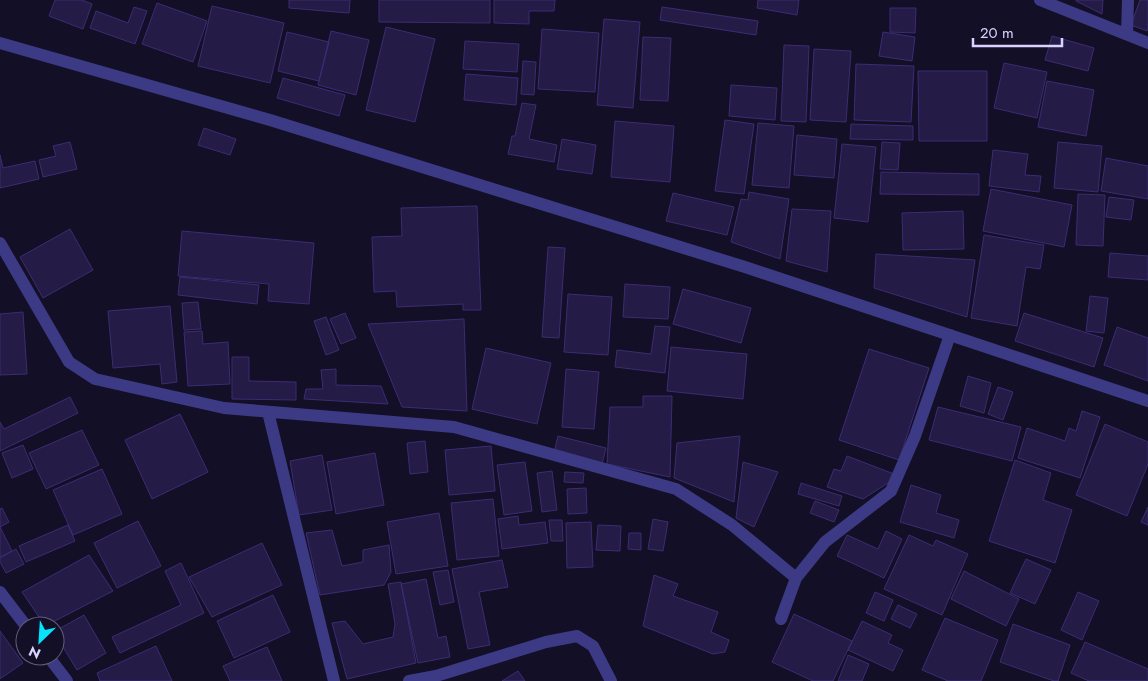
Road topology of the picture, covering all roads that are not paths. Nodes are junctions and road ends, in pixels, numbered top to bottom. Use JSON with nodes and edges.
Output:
{"nodes":[{"id":1,"x":1040,"y":0,"type":"edge"},
{"id":2,"x":1128,"y":0,"type":"edge"},
{"id":3,"x":1127,"y":34,"type":"junction"},
{"id":4,"x":0,"y":43,"type":"edge"},
{"id":5,"x":1148,"y":43,"type":"edge"},
{"id":6,"x":0,"y":244,"type":"edge"},
{"id":7,"x":950,"y":335,"type":"junction"},
{"id":8,"x":1148,"y":401,"type":"edge"},
{"id":9,"x":268,"y":412,"type":"junction"},
{"id":10,"x":796,"y":578,"type":"junction"},
{"id":11,"x":0,"y":592,"type":"edge"},
{"id":12,"x":18,"y":616,"type":"edge"},
{"id":13,"x":781,"y":619,"type":"dead end"},
{"id":14,"x":56,"y":666,"type":"edge"},
{"id":15,"x":67,"y":681,"type":"edge"},
{"id":16,"x":334,"y":681,"type":"edge"},
{"id":17,"x":409,"y":681,"type":"edge"},
{"id":18,"x":611,"y":681,"type":"edge"}],
"edges":[{"from":1,"to":3,"type":"street"},
{"from":2,"to":3,"type":"street"},
{"from":3,"to":5,"type":"street"},
{"from":4,"to":7,"type":"street"},
{"from":6,"to":9,"type":"street"},
{"from":7,"to":8,"type":"street"},
{"from":7,"to":10,"type":"street"},
{"from":9,"to":10,"type":"street"},
{"from":9,"to":16,"type":"street"},
{"from":10,"to":13,"type":"street"},
{"from":11,"to":12,"type":"street"},
{"from":14,"to":15,"type":"street"},
{"from":17,"to":18,"type":"street"}]}
